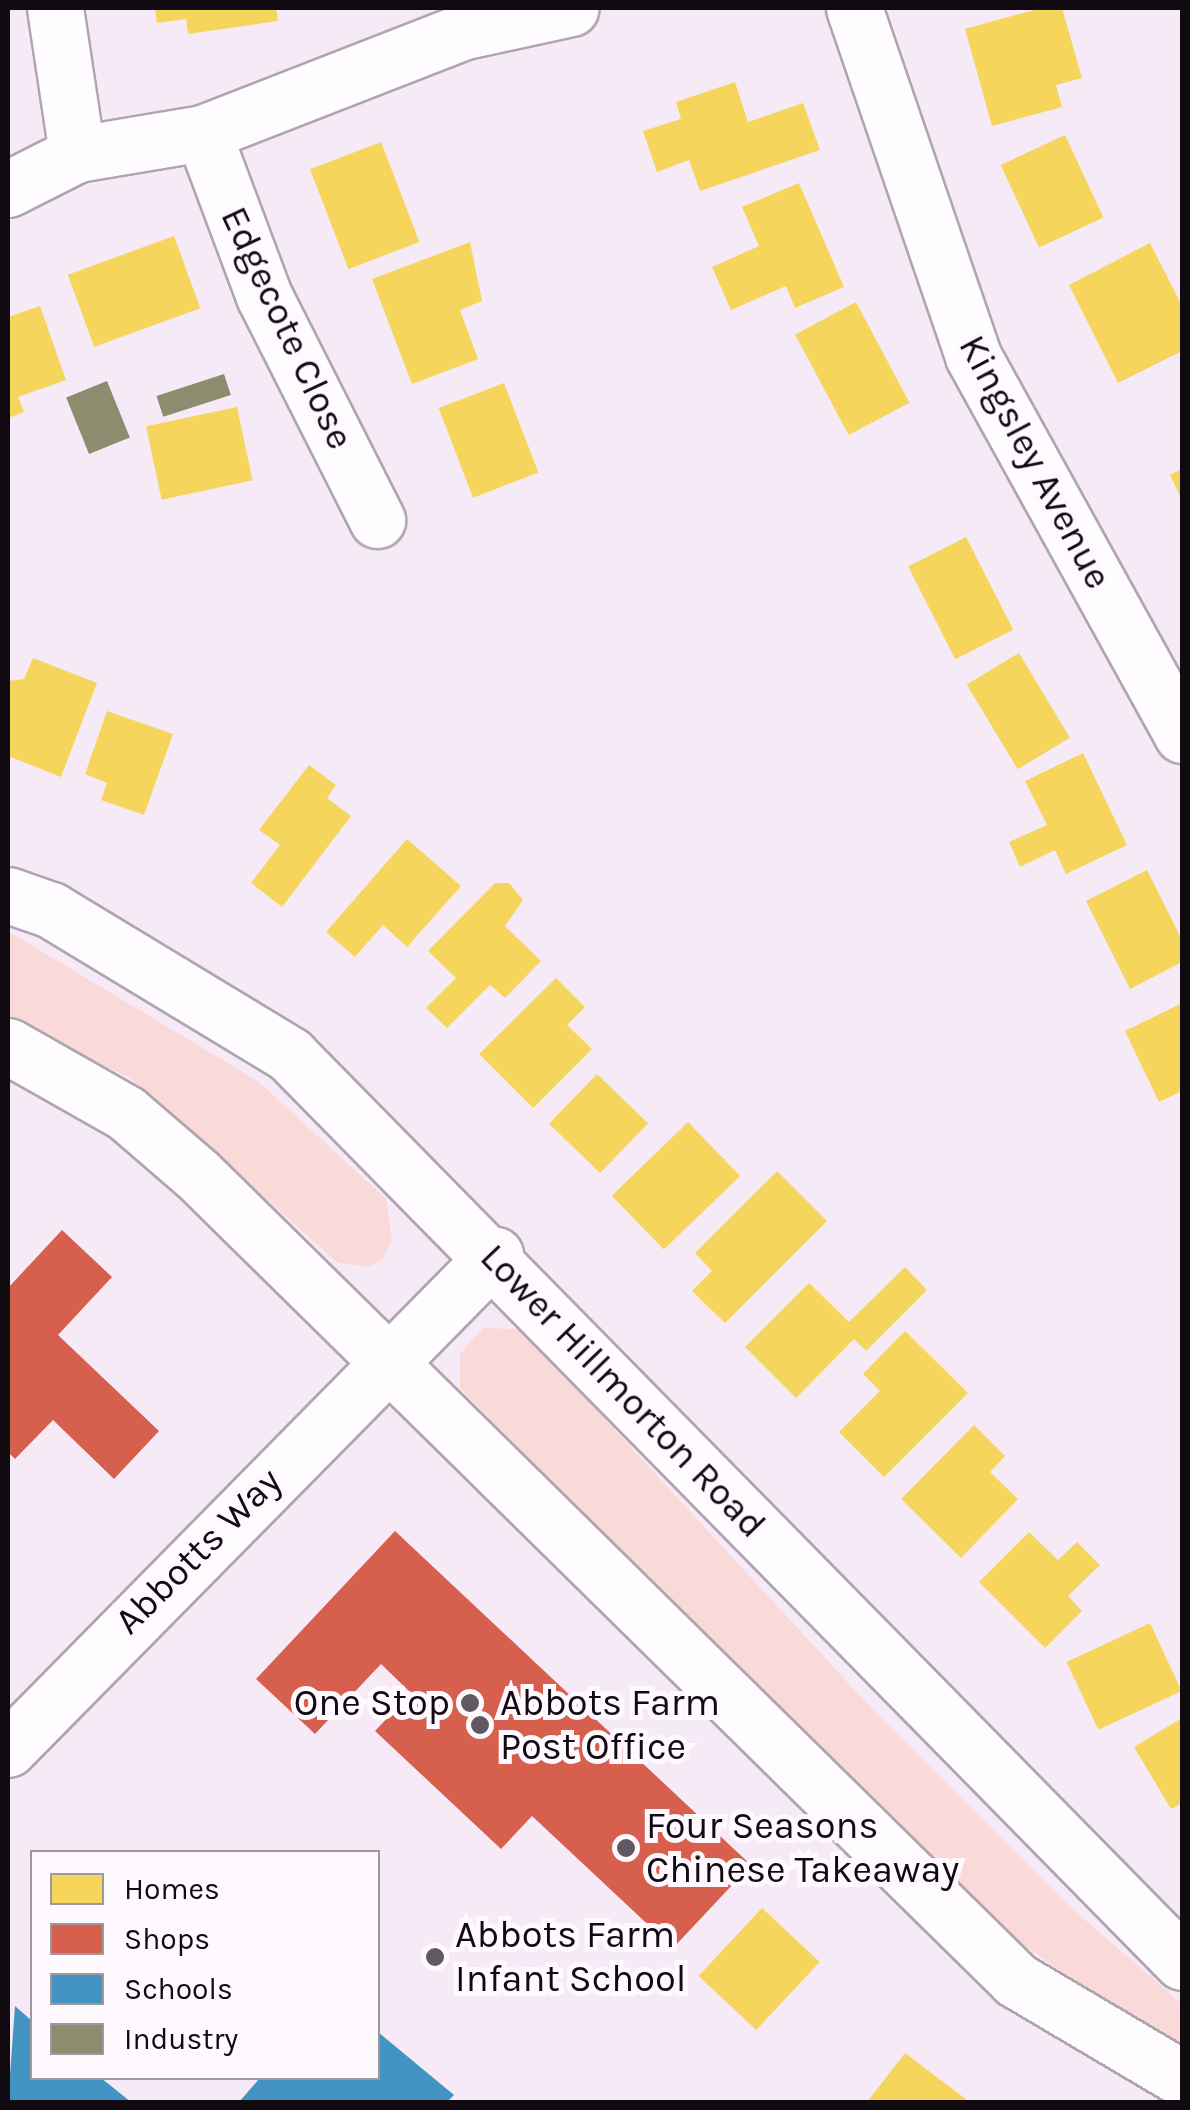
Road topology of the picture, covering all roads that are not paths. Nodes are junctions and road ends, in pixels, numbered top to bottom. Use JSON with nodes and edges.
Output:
{"nodes":[{"id":1,"x":56,"y":8,"type":"edge"},
{"id":2,"x":571,"y":8,"type":"edge"},
{"id":3,"x":854,"y":8,"type":"edge"},
{"id":4,"x":202,"y":134,"type":"junction"},
{"id":5,"x":77,"y":154,"type":"junction"},
{"id":6,"x":8,"y":189,"type":"edge"},
{"id":7,"x":377,"y":520,"type":"dead end"},
{"id":8,"x":1182,"y":734,"type":"edge"},
{"id":9,"x":8,"y":895,"type":"edge"},
{"id":10,"x":8,"y":1046,"type":"edge"},
{"id":11,"x":495,"y":1255,"type":"junction"},
{"id":12,"x":392,"y":1358,"type":"junction"},
{"id":13,"x":8,"y":1750,"type":"edge"},
{"id":14,"x":1182,"y":1962,"type":"edge"},
{"id":15,"x":1182,"y":2078,"type":"edge"}],
"edges":[{"from":1,"to":5,"type":"street"},
{"from":2,"to":4,"type":"street"},
{"from":3,"to":8,"type":"street","name":"Kingsley Avenue"},
{"from":4,"to":5,"type":"street"},
{"from":4,"to":7,"type":"street","name":"Edgecote Close"},
{"from":5,"to":6,"type":"street"},
{"from":9,"to":11,"type":"street","name":"Lower Hillmorton Road"},
{"from":10,"to":12,"type":"street"},
{"from":11,"to":12,"type":"street","name":"Abbotts Way"},
{"from":11,"to":14,"type":"street","name":"Lower Hillmorton Road"},
{"from":12,"to":13,"type":"street","name":"Abbotts Way"},
{"from":12,"to":15,"type":"street"}]}
